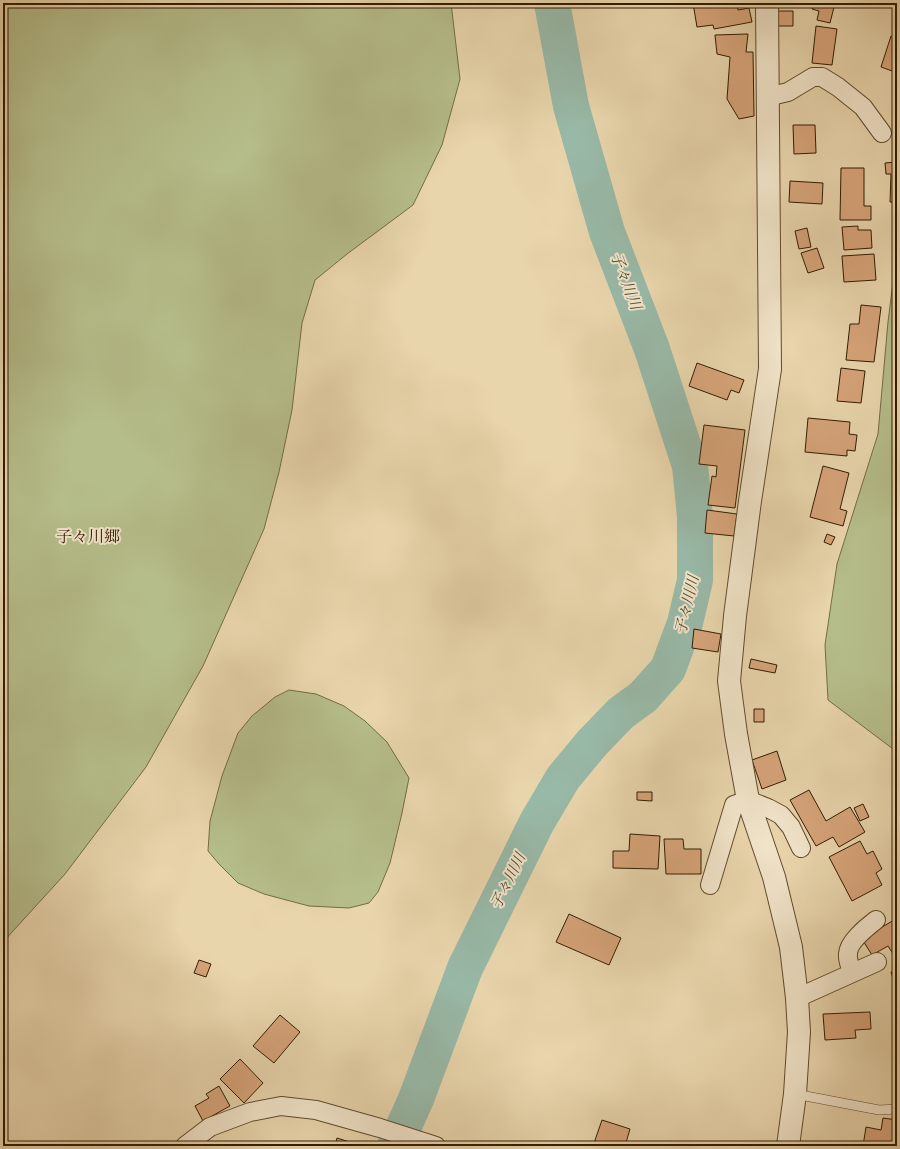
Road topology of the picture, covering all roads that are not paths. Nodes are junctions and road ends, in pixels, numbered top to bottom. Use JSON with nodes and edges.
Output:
{"nodes":[{"id":1,"x":767,"y":3,"type":"edge"},
{"id":2,"x":767,"y":97,"type":"junction"},
{"id":3,"x":882,"y":133,"type":"dead end"},
{"id":4,"x":748,"y":800,"type":"junction"},
{"id":5,"x":801,"y":848,"type":"dead end"},
{"id":6,"x":710,"y":885,"type":"dead end"},
{"id":7,"x":876,"y":920,"type":"dead end"},
{"id":8,"x":877,"y":962,"type":"dead end"},
{"id":9,"x":852,"y":973,"type":"junction"},
{"id":10,"x":797,"y":998,"type":"junction"},
{"id":11,"x":795,"y":1094,"type":"junction"},
{"id":12,"x":897,"y":1109,"type":"edge"},
{"id":13,"x":185,"y":1146,"type":"edge"},
{"id":14,"x":436,"y":1146,"type":"edge"},
{"id":15,"x":788,"y":1146,"type":"edge"}],
"edges":[{"from":1,"to":2,"type":"street"},
{"from":2,"to":3,"type":"street"},
{"from":2,"to":4,"type":"street"},
{"from":4,"to":5,"type":"street"},
{"from":4,"to":6,"type":"street"},
{"from":4,"to":10,"type":"street"},
{"from":7,"to":9,"type":"street"},
{"from":8,"to":9,"type":"street"},
{"from":9,"to":10,"type":"street"},
{"from":10,"to":11,"type":"street"},
{"from":11,"to":12,"type":"lane"},
{"from":11,"to":15,"type":"street"},
{"from":13,"to":14,"type":"street"}]}
